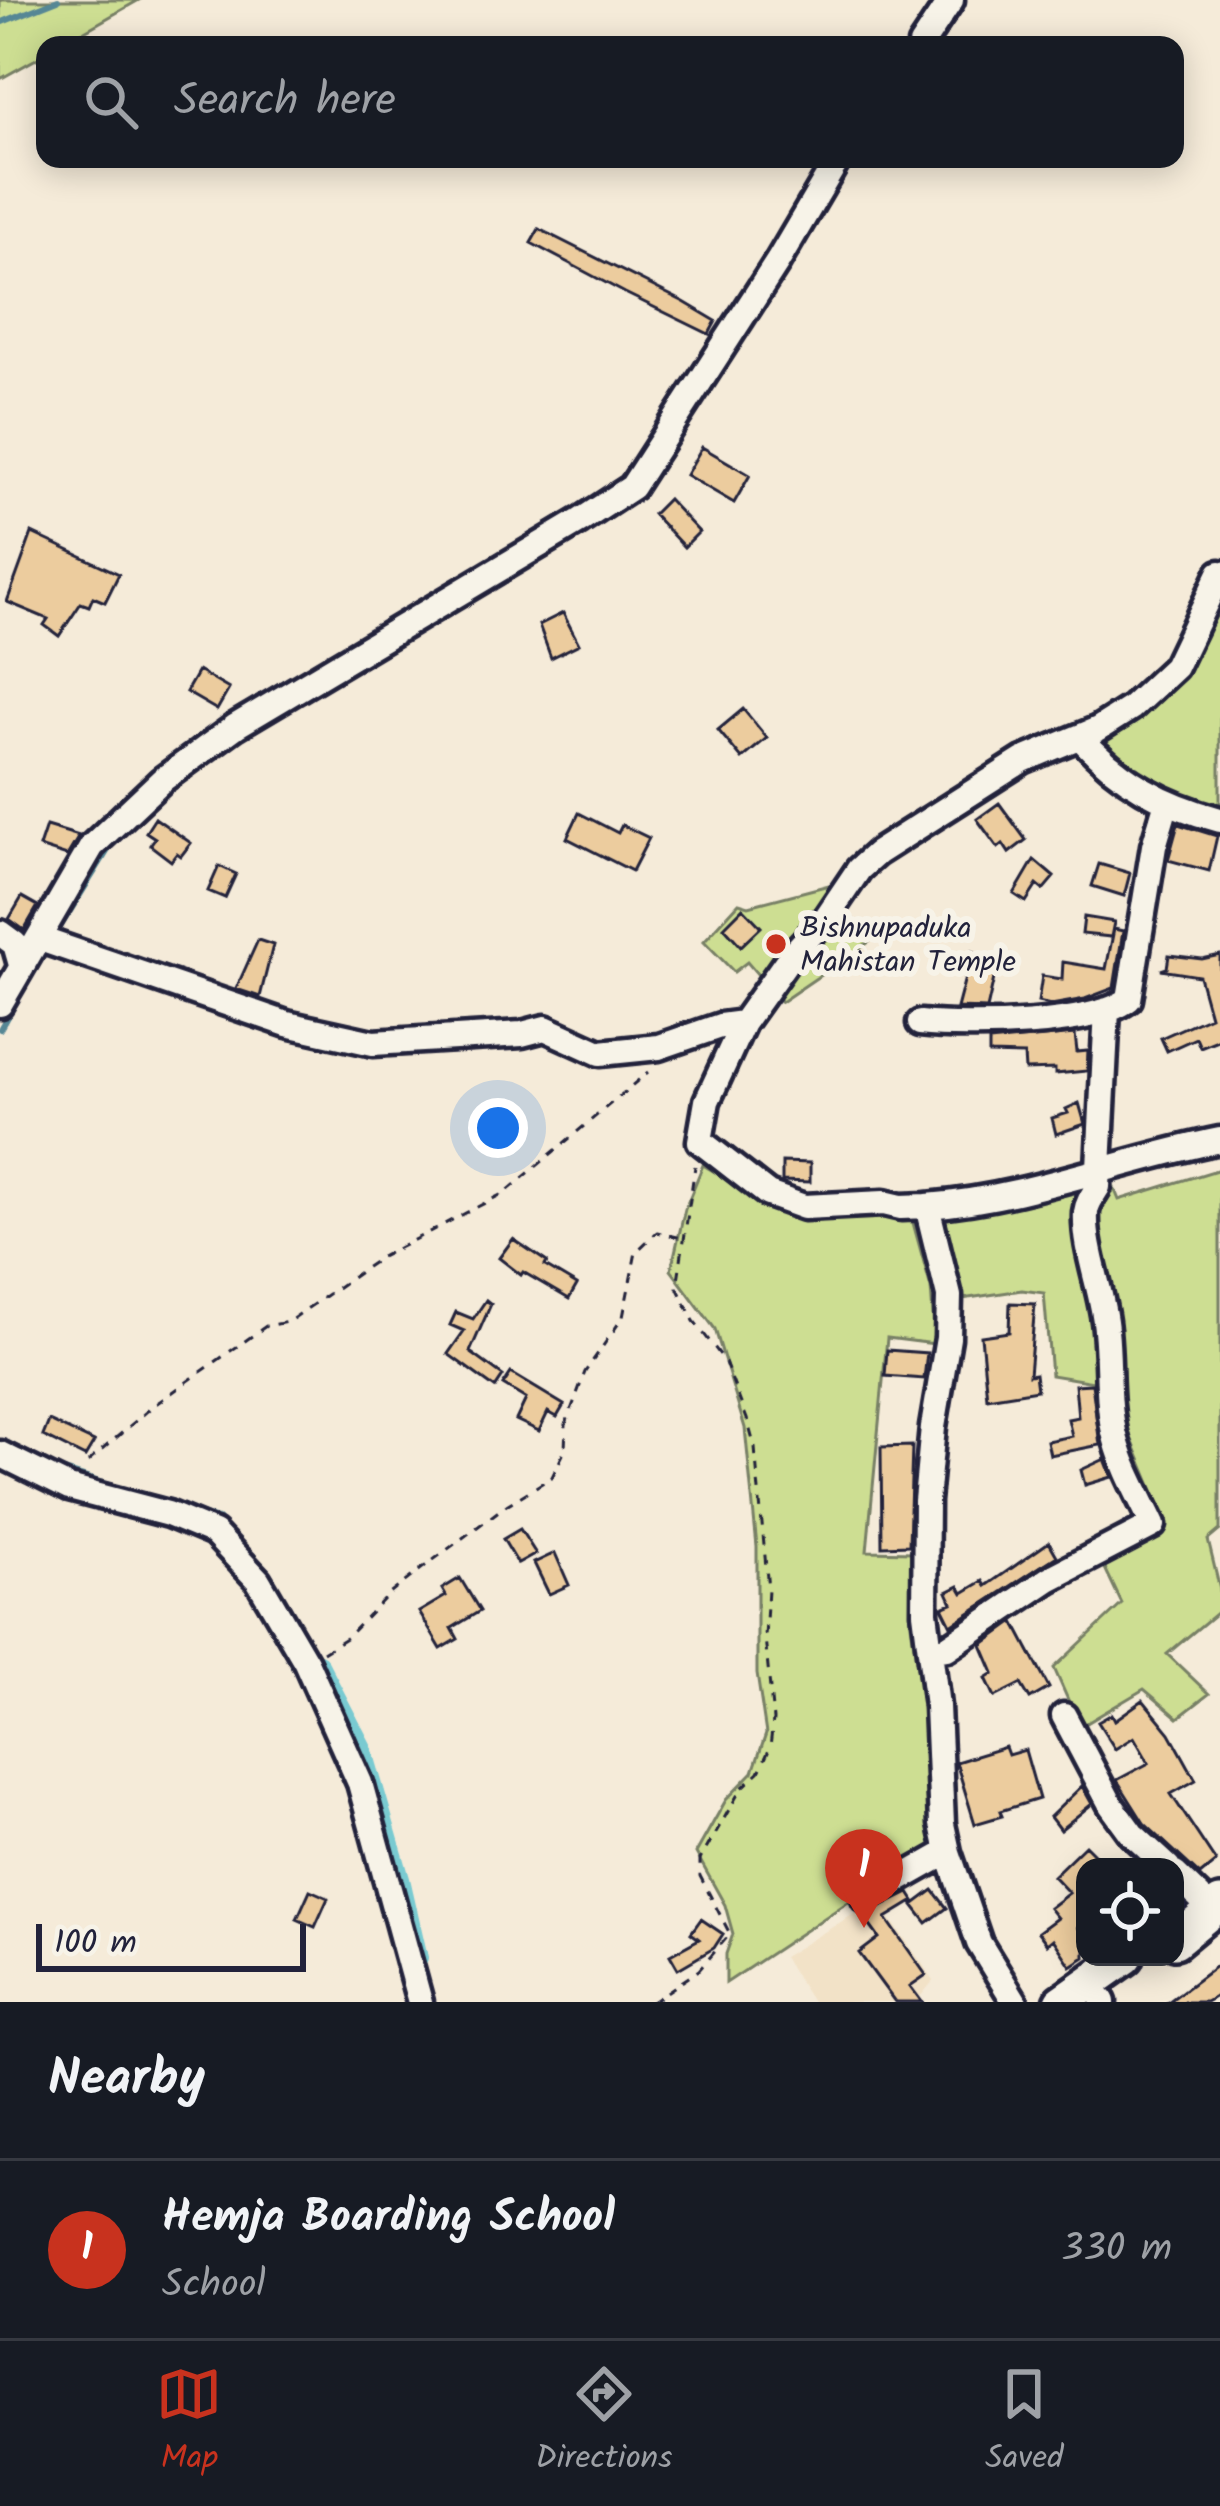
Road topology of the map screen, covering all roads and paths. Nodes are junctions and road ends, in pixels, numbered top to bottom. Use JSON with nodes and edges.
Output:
{"nodes":[{"id":1,"x":950,"y":0,"type":"edge"},
{"id":2,"x":927,"y":36,"type":"edge"},
{"id":3,"x":833,"y":168,"type":"edge"},
{"id":4,"x":1220,"y":573,"type":"edge"},
{"id":5,"x":1080,"y":737,"type":"junction"},
{"id":6,"x":1168,"y":802,"type":"junction"},
{"id":7,"x":1220,"y":820,"type":"edge"},
{"id":8,"x":0,"y":933,"type":"edge"},
{"id":9,"x":40,"y":939,"type":"junction"},
{"id":10,"x":21,"y":965,"type":"junction"},
{"id":11,"x":0,"y":1004,"type":"edge"},
{"id":12,"x":1107,"y":1010,"type":"junction"},
{"id":13,"x":743,"y":1023,"type":"junction"},
{"id":14,"x":920,"y":1023,"type":"dead end"},
{"id":15,"x":674,"y":1042,"type":"junction"},
{"id":16,"x":1220,"y":1140,"type":"edge"},
{"id":17,"x":700,"y":1141,"type":"junction"},
{"id":18,"x":1098,"y":1171,"type":"junction"},
{"id":19,"x":927,"y":1206,"type":"junction"},
{"id":20,"x":682,"y":1238,"type":"junction"},
{"id":21,"x":0,"y":1454,"type":"edge"},
{"id":22,"x":88,"y":1462,"type":"dead end"},
{"id":23,"x":930,"y":1651,"type":"junction"},
{"id":24,"x":306,"y":1662,"type":"junction"},
{"id":25,"x":1064,"y":1716,"type":"dead end"},
{"id":26,"x":948,"y":1852,"type":"junction"},
{"id":27,"x":1158,"y":1858,"type":"edge"},
{"id":28,"x":865,"y":1899,"type":"dead end"},
{"id":29,"x":1196,"y":1913,"type":"edge"},
{"id":30,"x":1220,"y":1931,"type":"edge"},
{"id":31,"x":1113,"y":1966,"type":"edge"},
{"id":32,"x":1145,"y":1966,"type":"edge"},
{"id":33,"x":1102,"y":2001,"type":"edge"},
{"id":34,"x":420,"y":2002,"type":"edge"},
{"id":35,"x":652,"y":2002,"type":"edge"},
{"id":36,"x":1015,"y":2002,"type":"edge"},
{"id":37,"x":1062,"y":2002,"type":"edge"}],
"edges":[{"from":1,"to":2,"type":"street"},
{"from":3,"to":9,"type":"street"},
{"from":4,"to":5,"type":"street"},
{"from":5,"to":6,"type":"street"},
{"from":5,"to":13,"type":"street"},
{"from":6,"to":7,"type":"street"},
{"from":6,"to":12,"type":"street"},
{"from":8,"to":10,"type":"street"},
{"from":9,"to":10,"type":"street"},
{"from":9,"to":15,"type":"street"},
{"from":10,"to":11,"type":"street"},
{"from":12,"to":14,"type":"street"},
{"from":12,"to":18,"type":"street"},
{"from":13,"to":15,"type":"street"},
{"from":13,"to":17,"type":"street"},
{"from":15,"to":22,"type":"path"},
{"from":16,"to":18,"type":"street"},
{"from":17,"to":19,"type":"street"},
{"from":17,"to":20,"type":"path"},
{"from":18,"to":19,"type":"street"},
{"from":18,"to":23,"type":"street"},
{"from":19,"to":23,"type":"street"},
{"from":20,"to":24,"type":"path"},
{"from":20,"to":35,"type":"path"},
{"from":21,"to":24,"type":"street"},
{"from":23,"to":26,"type":"street"},
{"from":24,"to":34,"type":"street"},
{"from":25,"to":27,"type":"street"},
{"from":26,"to":28,"type":"street"},
{"from":26,"to":36,"type":"street"},
{"from":29,"to":30,"type":"street"},
{"from":31,"to":37,"type":"highway"},
{"from":32,"to":33,"type":"highway"}]}
